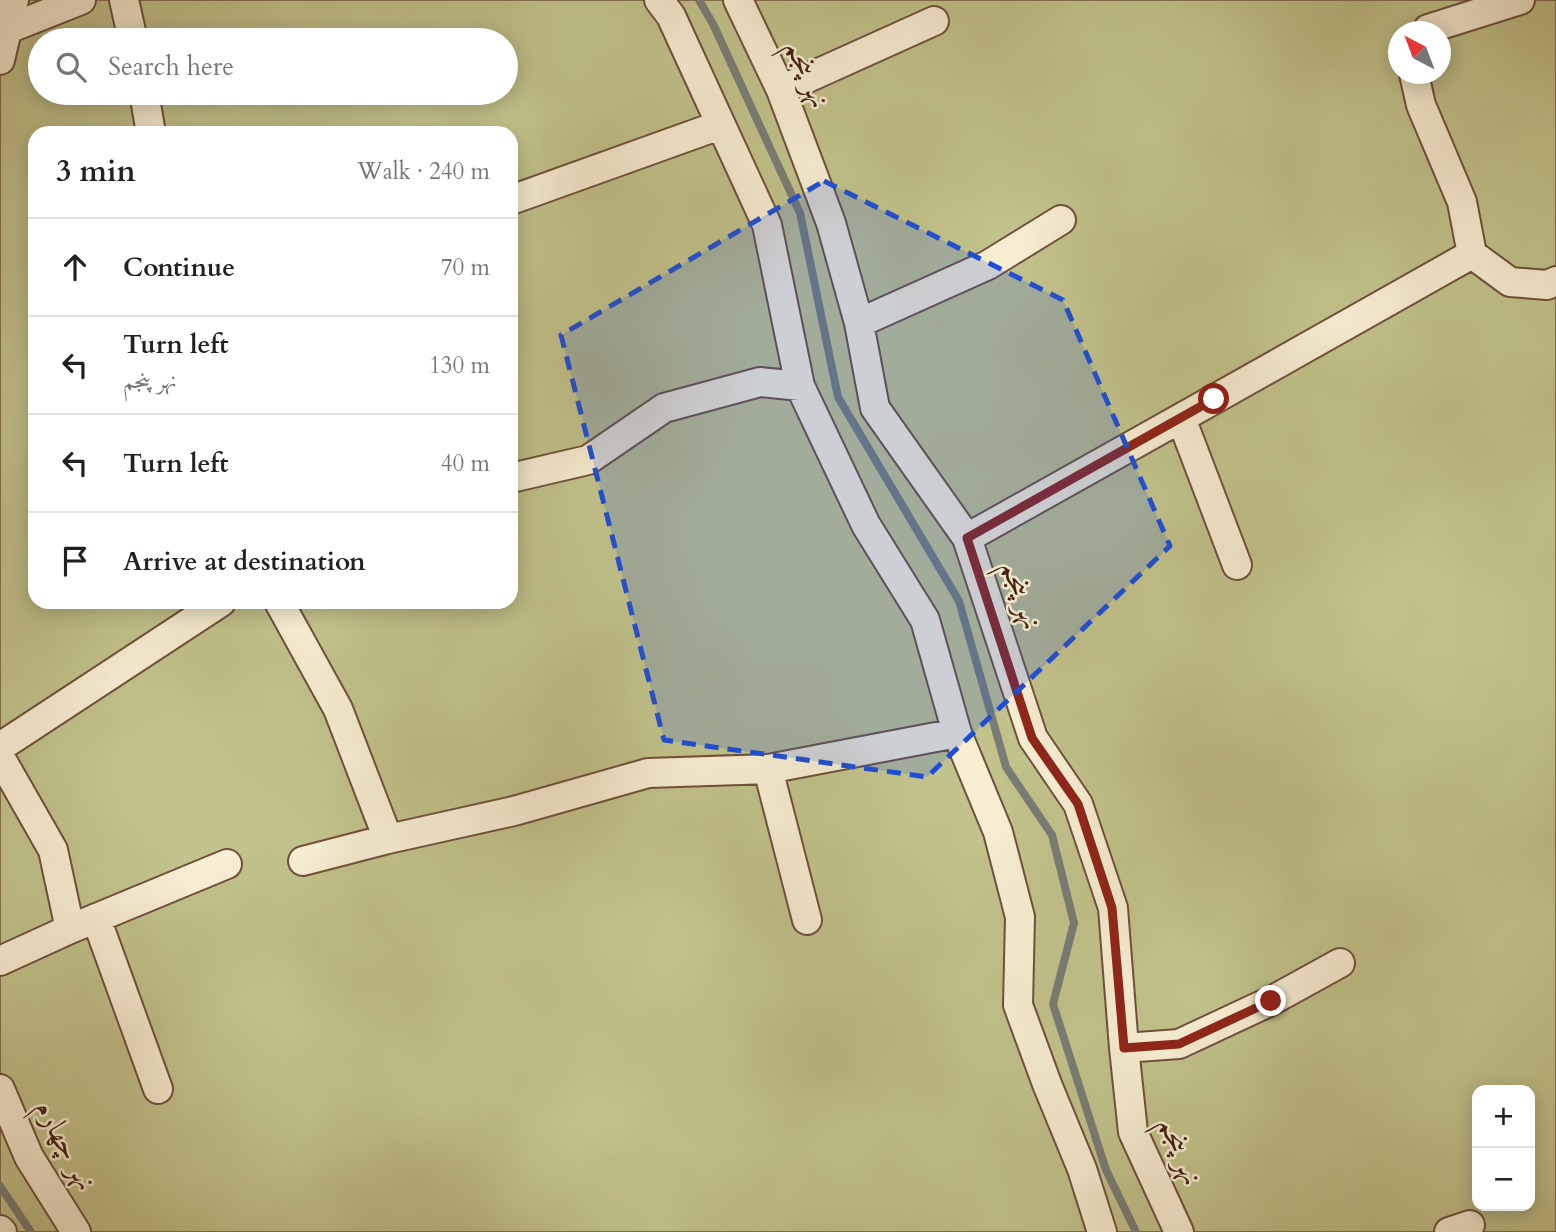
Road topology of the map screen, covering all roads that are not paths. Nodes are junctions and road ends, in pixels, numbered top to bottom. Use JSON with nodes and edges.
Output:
{"nodes":[{"id":1,"x":14,"y":0,"type":"edge"},
{"id":2,"x":82,"y":0,"type":"edge"},
{"id":3,"x":124,"y":0,"type":"edge"},
{"id":4,"x":659,"y":0,"type":"edge"},
{"id":5,"x":738,"y":0,"type":"edge"},
{"id":6,"x":1520,"y":0,"type":"edge"},
{"id":7,"x":934,"y":21,"type":"dead end"},
{"id":8,"x":1451,"y":22,"type":"edge"},
{"id":9,"x":130,"y":28,"type":"edge"},
{"id":10,"x":8,"y":29,"type":"junction"},
{"id":11,"x":0,"y":60,"type":"edge"},
{"id":12,"x":1416,"y":84,"type":"edge"},
{"id":13,"x":781,"y":90,"type":"junction"},
{"id":14,"x":146,"y":105,"type":"edge"},
{"id":15,"x":720,"y":125,"type":"junction"},
{"id":16,"x":150,"y":126,"type":"edge"},
{"id":17,"x":518,"y":197,"type":"edge"},
{"id":18,"x":1061,"y":220,"type":"dead end"},
{"id":19,"x":1472,"y":254,"type":"junction"},
{"id":20,"x":1556,"y":281,"type":"edge"},
{"id":21,"x":859,"y":323,"type":"junction"},
{"id":22,"x":800,"y":386,"type":"junction"},
{"id":23,"x":1181,"y":418,"type":"junction"},
{"id":24,"x":518,"y":476,"type":"edge"},
{"id":25,"x":967,"y":538,"type":"junction"},
{"id":26,"x":1237,"y":565,"type":"dead end"},
{"id":27,"x":209,"y":609,"type":"edge"},
{"id":28,"x":283,"y":609,"type":"edge"},
{"id":29,"x":957,"y":733,"type":"junction"},
{"id":30,"x":0,"y":747,"type":"edge"},
{"id":31,"x":0,"y":757,"type":"edge"},
{"id":32,"x":768,"y":769,"type":"junction"},
{"id":33,"x":388,"y":839,"type":"junction"},
{"id":34,"x":303,"y":861,"type":"dead end"},
{"id":35,"x":227,"y":864,"type":"dead end"},
{"id":36,"x":96,"y":918,"type":"junction"},
{"id":37,"x":807,"y":919,"type":"dead end"},
{"id":38,"x":70,"y":929,"type":"junction"},
{"id":39,"x":0,"y":961,"type":"edge"},
{"id":40,"x":1340,"y":963,"type":"dead end"},
{"id":41,"x":1124,"y":1048,"type":"junction"},
{"id":42,"x":0,"y":1089,"type":"edge"},
{"id":43,"x":158,"y":1090,"type":"dead end"},
{"id":44,"x":76,"y":1232,"type":"edge"},
{"id":45,"x":1102,"y":1232,"type":"edge"},
{"id":46,"x":1179,"y":1232,"type":"edge"}],
"edges":[{"from":1,"to":10,"type":"street"},
{"from":2,"to":10,"type":"street"},
{"from":3,"to":9,"type":"street"},
{"from":4,"to":15,"type":"street"},
{"from":5,"to":13,"type":"street","name":"نهر پنجم"},
{"from":6,"to":8,"type":"street"},
{"from":7,"to":13,"type":"street"},
{"from":10,"to":11,"type":"street"},
{"from":12,"to":19,"type":"street"},
{"from":13,"to":21,"type":"street","name":"نهر پنجم"},
{"from":14,"to":16,"type":"street"},
{"from":15,"to":17,"type":"street"},
{"from":15,"to":22,"type":"street"},
{"from":18,"to":21,"type":"street"},
{"from":19,"to":20,"type":"street"},
{"from":19,"to":23,"type":"street"},
{"from":21,"to":25,"type":"street","name":"نهر پنجم"},
{"from":22,"to":24,"type":"street"},
{"from":22,"to":29,"type":"street"},
{"from":23,"to":25,"type":"street"},
{"from":23,"to":26,"type":"street"},
{"from":25,"to":41,"type":"street","name":"نهر پنجم"},
{"from":27,"to":30,"type":"street"},
{"from":28,"to":33,"type":"street"},
{"from":29,"to":32,"type":"street"},
{"from":29,"to":45,"type":"street"},
{"from":31,"to":38,"type":"street"},
{"from":32,"to":33,"type":"street"},
{"from":32,"to":37,"type":"street"},
{"from":33,"to":34,"type":"street"},
{"from":35,"to":36,"type":"street"},
{"from":36,"to":38,"type":"street"},
{"from":36,"to":43,"type":"street"},
{"from":38,"to":39,"type":"street"},
{"from":40,"to":41,"type":"street"},
{"from":41,"to":46,"type":"street","name":"نهر پنجم"},
{"from":42,"to":44,"type":"street","name":"نهر چهارم"}]}
